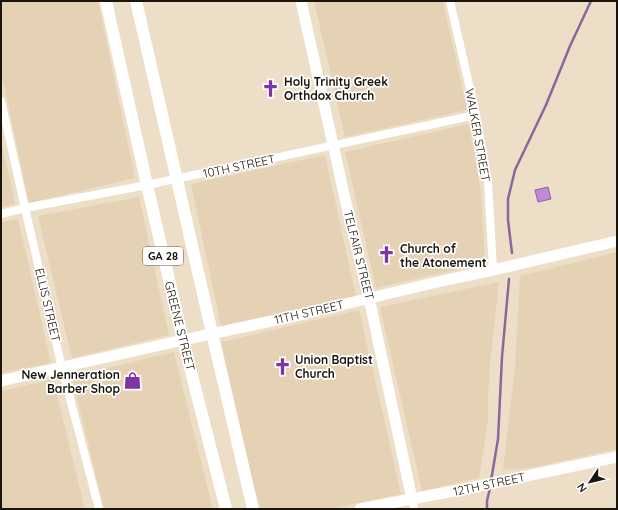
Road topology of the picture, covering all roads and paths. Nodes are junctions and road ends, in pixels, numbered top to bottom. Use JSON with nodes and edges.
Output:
{"nodes":[{"id":1,"x":106,"y":1,"type":"edge"},
{"id":2,"x":136,"y":1,"type":"edge"},
{"id":3,"x":301,"y":1,"type":"edge"},
{"id":4,"x":450,"y":1,"type":"edge"},
{"id":5,"x":1,"y":101,"type":"edge"},
{"id":6,"x":476,"y":116,"type":"junction"},
{"id":7,"x":333,"y":146,"type":"junction"},
{"id":8,"x":176,"y":179,"type":"junction"},
{"id":9,"x":147,"y":185,"type":"junction"},
{"id":10,"x":25,"y":208,"type":"junction"},
{"id":11,"x":1,"y":214,"type":"edge"},
{"id":12,"x":617,"y":241,"type":"edge"},
{"id":13,"x":493,"y":270,"type":"junction"},
{"id":14,"x":369,"y":298,"type":"junction"},
{"id":15,"x":212,"y":334,"type":"junction"},
{"id":16,"x":183,"y":340,"type":"junction"},
{"id":17,"x":62,"y":368,"type":"junction"},
{"id":18,"x":1,"y":381,"type":"edge"},
{"id":19,"x":617,"y":457,"type":"edge"},
{"id":20,"x":413,"y":504,"type":"edge"},
{"id":21,"x":99,"y":509,"type":"edge"},
{"id":22,"x":226,"y":509,"type":"edge"},
{"id":23,"x":253,"y":509,"type":"edge"},
{"id":24,"x":360,"y":509,"type":"edge"}],
"edges":[{"from":1,"to":9,"type":"main road","name":"GREENE STREET","number":"GA 28"},
{"from":2,"to":8,"type":"main road","number":"GA 28"},
{"from":3,"to":7,"type":"street","name":"TELFAIR STREET"},
{"from":4,"to":6,"type":"street","name":"WALKER STREET"},
{"from":5,"to":10,"type":"street","name":"ELLIS STREET"},
{"from":6,"to":7,"type":"street","name":"10TH STREET"},
{"from":6,"to":13,"type":"street","name":"WALKER STREET"},
{"from":7,"to":8,"type":"street","name":"10TH STREET"},
{"from":7,"to":14,"type":"street","name":"TELFAIR STREET"},
{"from":8,"to":9,"type":"street","name":"10TH STREET"},
{"from":8,"to":15,"type":"main road","number":"GA 28"},
{"from":9,"to":10,"type":"street","name":"10TH STREET"},
{"from":9,"to":16,"type":"main road","name":"GREENE STREET","number":"GA 28"},
{"from":10,"to":11,"type":"street","name":"10TH STREET"},
{"from":10,"to":17,"type":"street","name":"ELLIS STREET"},
{"from":12,"to":13,"type":"street","name":"11TH STREET"},
{"from":13,"to":14,"type":"street","name":"11TH STREET"},
{"from":14,"to":15,"type":"street","name":"11TH STREET"},
{"from":14,"to":20,"type":"street","name":"TELFAIR STREET"},
{"from":15,"to":16,"type":"street","name":"11TH STREET"},
{"from":15,"to":23,"type":"main road","number":"GA 28"},
{"from":16,"to":17,"type":"street","name":"11TH STREET"},
{"from":16,"to":22,"type":"main road","name":"GREENE STREET","number":"GA 28"},
{"from":17,"to":18,"type":"street","name":"11TH STREET"},
{"from":17,"to":21,"type":"street","name":"ELLIS STREET"},
{"from":19,"to":20,"type":"street","name":"12TH STREET"},
{"from":20,"to":24,"type":"street","name":"12TH STREET"}]}
